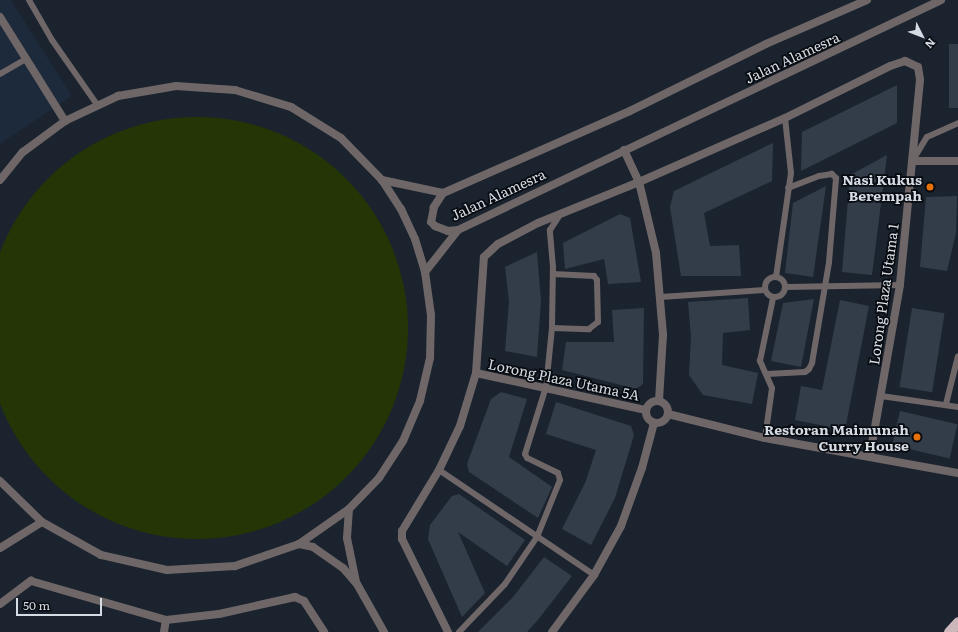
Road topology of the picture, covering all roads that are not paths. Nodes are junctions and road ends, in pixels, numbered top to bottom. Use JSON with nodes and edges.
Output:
{"nodes":[{"id":1,"x":29,"y":0,"type":"edge"},
{"id":2,"x":866,"y":0,"type":"edge"},
{"id":3,"x":940,"y":0,"type":"edge"},
{"id":4,"x":0,"y":17,"type":"edge"},
{"id":5,"x":26,"y":60,"type":"junction"},
{"id":6,"x":0,"y":74,"type":"edge"},
{"id":7,"x":98,"y":106,"type":"junction"},
{"id":8,"x":785,"y":118,"type":"junction"},
{"id":9,"x":64,"y":121,"type":"junction"},
{"id":10,"x":958,"y":123,"type":"edge"},
{"id":11,"x":624,"y":150,"type":"junction"},
{"id":12,"x":958,"y":161,"type":"edge"},
{"id":13,"x":912,"y":162,"type":"junction"},
{"id":14,"x":0,"y":180,"type":"edge"},
{"id":15,"x":382,"y":180,"type":"junction"},
{"id":16,"x":639,"y":182,"type":"junction"},
{"id":17,"x":788,"y":188,"type":"junction"},
{"id":18,"x":443,"y":193,"type":"junction"},
{"id":19,"x":560,"y":214,"type":"junction"},
{"id":20,"x":458,"y":230,"type":"junction"},
{"id":21,"x":425,"y":272,"type":"junction"},
{"id":22,"x":553,"y":274,"type":"junction"},
{"id":23,"x":776,"y":277,"type":"junction"},
{"id":24,"x":900,"y":285,"type":"junction"},
{"id":25,"x":826,"y":286,"type":"junction"},
{"id":26,"x":786,"y":287,"type":"junction"},
{"id":27,"x":765,"y":290,"type":"junction"},
{"id":28,"x":662,"y":297,"type":"junction"},
{"id":29,"x":773,"y":298,"type":"junction"},
{"id":30,"x":552,"y":328,"type":"junction"},
{"id":31,"x":958,"y":356,"type":"edge"},
{"id":32,"x":476,"y":373,"type":"junction"},
{"id":33,"x":768,"y":374,"type":"junction"},
{"id":34,"x":546,"y":387,"type":"junction"},
{"id":35,"x":881,"y":396,"type":"junction"},
{"id":36,"x":658,"y":401,"type":"junction"},
{"id":37,"x":946,"y":404,"type":"junction"},
{"id":38,"x":958,"y":407,"type":"edge"},
{"id":39,"x":646,"y":410,"type":"junction"},
{"id":40,"x":668,"y":414,"type":"junction"},
{"id":41,"x":654,"y":423,"type":"junction"},
{"id":42,"x":765,"y":438,"type":"junction"},
{"id":43,"x":870,"y":455,"type":"junction"},
{"id":44,"x":439,"y":470,"type":"junction"},
{"id":45,"x":958,"y":473,"type":"edge"},
{"id":46,"x":0,"y":481,"type":"edge"},
{"id":47,"x":349,"y":510,"type":"junction"},
{"id":48,"x":42,"y":522,"type":"junction"},
{"id":49,"x":537,"y":537,"type":"junction"},
{"id":50,"x":299,"y":544,"type":"junction"},
{"id":51,"x":0,"y":548,"type":"edge"},
{"id":52,"x":594,"y":575,"type":"junction"},
{"id":53,"x":357,"y":584,"type":"junction"},
{"id":54,"x":0,"y":604,"type":"edge"},
{"id":55,"x":166,"y":620,"type":"junction"},
{"id":56,"x":958,"y":622,"type":"edge"},
{"id":57,"x":164,"y":632,"type":"edge"},
{"id":58,"x":324,"y":632,"type":"edge"},
{"id":59,"x":384,"y":632,"type":"edge"},
{"id":60,"x":448,"y":632,"type":"edge"},
{"id":61,"x":459,"y":632,"type":"edge"},
{"id":62,"x":552,"y":632,"type":"edge"},
{"id":63,"x":949,"y":632,"type":"edge"}],
"edges":[{"from":1,"to":7,"type":"lane"},
{"from":2,"to":18,"type":"street","name":"Jalan Alamesra"},
{"from":3,"to":11,"type":"street","name":"Jalan Alamesra"},
{"from":4,"to":5,"type":"street"},
{"from":5,"to":6,"type":"lane"},
{"from":5,"to":9,"type":"street"},
{"from":7,"to":9,"type":"street"},
{"from":7,"to":15,"type":"street"},
{"from":8,"to":13,"type":"street","name":"Lorong Plaza Utama 1"},
{"from":8,"to":16,"type":"street"},
{"from":8,"to":17,"type":"lane"},
{"from":9,"to":14,"type":"street"},
{"from":10,"to":13,"type":"lane"},
{"from":11,"to":16,"type":"street"},
{"from":11,"to":20,"type":"street","name":"Jalan Alamesra"},
{"from":12,"to":13,"type":"street"},
{"from":13,"to":24,"type":"street","name":"Lorong Plaza Utama 1"},
{"from":15,"to":18,"type":"street"},
{"from":15,"to":21,"type":"street"},
{"from":16,"to":19,"type":"street"},
{"from":16,"to":28,"type":"street"},
{"from":17,"to":23,"type":"lane"},
{"from":17,"to":25,"type":"lane"},
{"from":18,"to":20,"type":"street","name":"Jalan Alamesra"},
{"from":19,"to":22,"type":"lane"},
{"from":19,"to":32,"type":"street"},
{"from":20,"to":21,"type":"street"},
{"from":21,"to":47,"type":"street"},
{"from":22,"to":30,"type":"lane"},
{"from":22,"to":30,"type":"lane"},
{"from":23,"to":26,"type":"lane"},
{"from":23,"to":27,"type":"lane"},
{"from":24,"to":25,"type":"lane"},
{"from":24,"to":35,"type":"street","name":"Lorong Plaza Utama 1"},
{"from":25,"to":26,"type":"lane"},
{"from":25,"to":33,"type":"lane"},
{"from":26,"to":29,"type":"lane"},
{"from":27,"to":28,"type":"lane"},
{"from":27,"to":29,"type":"lane"},
{"from":28,"to":36,"type":"street"},
{"from":29,"to":33,"type":"lane"},
{"from":30,"to":34,"type":"lane"},
{"from":31,"to":37,"type":"lane"},
{"from":32,"to":34,"type":"street","name":"Lorong Plaza Utama 5A"},
{"from":32,"to":44,"type":"street"},
{"from":33,"to":42,"type":"lane"},
{"from":34,"to":39,"type":"street","name":"Lorong Plaza Utama 5A"},
{"from":34,"to":49,"type":"lane"},
{"from":35,"to":37,"type":"lane"},
{"from":35,"to":43,"type":"street","name":"Lorong Plaza Utama 1"},
{"from":36,"to":39,"type":"street"},
{"from":36,"to":40,"type":"street"},
{"from":37,"to":38,"type":"lane"},
{"from":39,"to":41,"type":"street"},
{"from":40,"to":41,"type":"street"},
{"from":40,"to":42,"type":"street"},
{"from":41,"to":52,"type":"street"},
{"from":42,"to":43,"type":"street"},
{"from":43,"to":45,"type":"street"},
{"from":44,"to":49,"type":"lane"},
{"from":44,"to":60,"type":"street"},
{"from":46,"to":48,"type":"street"},
{"from":47,"to":50,"type":"street"},
{"from":47,"to":53,"type":"street"},
{"from":48,"to":50,"type":"street"},
{"from":48,"to":51,"type":"street"},
{"from":49,"to":52,"type":"lane"},
{"from":49,"to":61,"type":"lane"},
{"from":50,"to":53,"type":"street"},
{"from":52,"to":62,"type":"street"},
{"from":53,"to":59,"type":"street"},
{"from":54,"to":55,"type":"street"},
{"from":55,"to":57,"type":"street"},
{"from":55,"to":58,"type":"street"},
{"from":56,"to":63,"type":"highway"}]}
